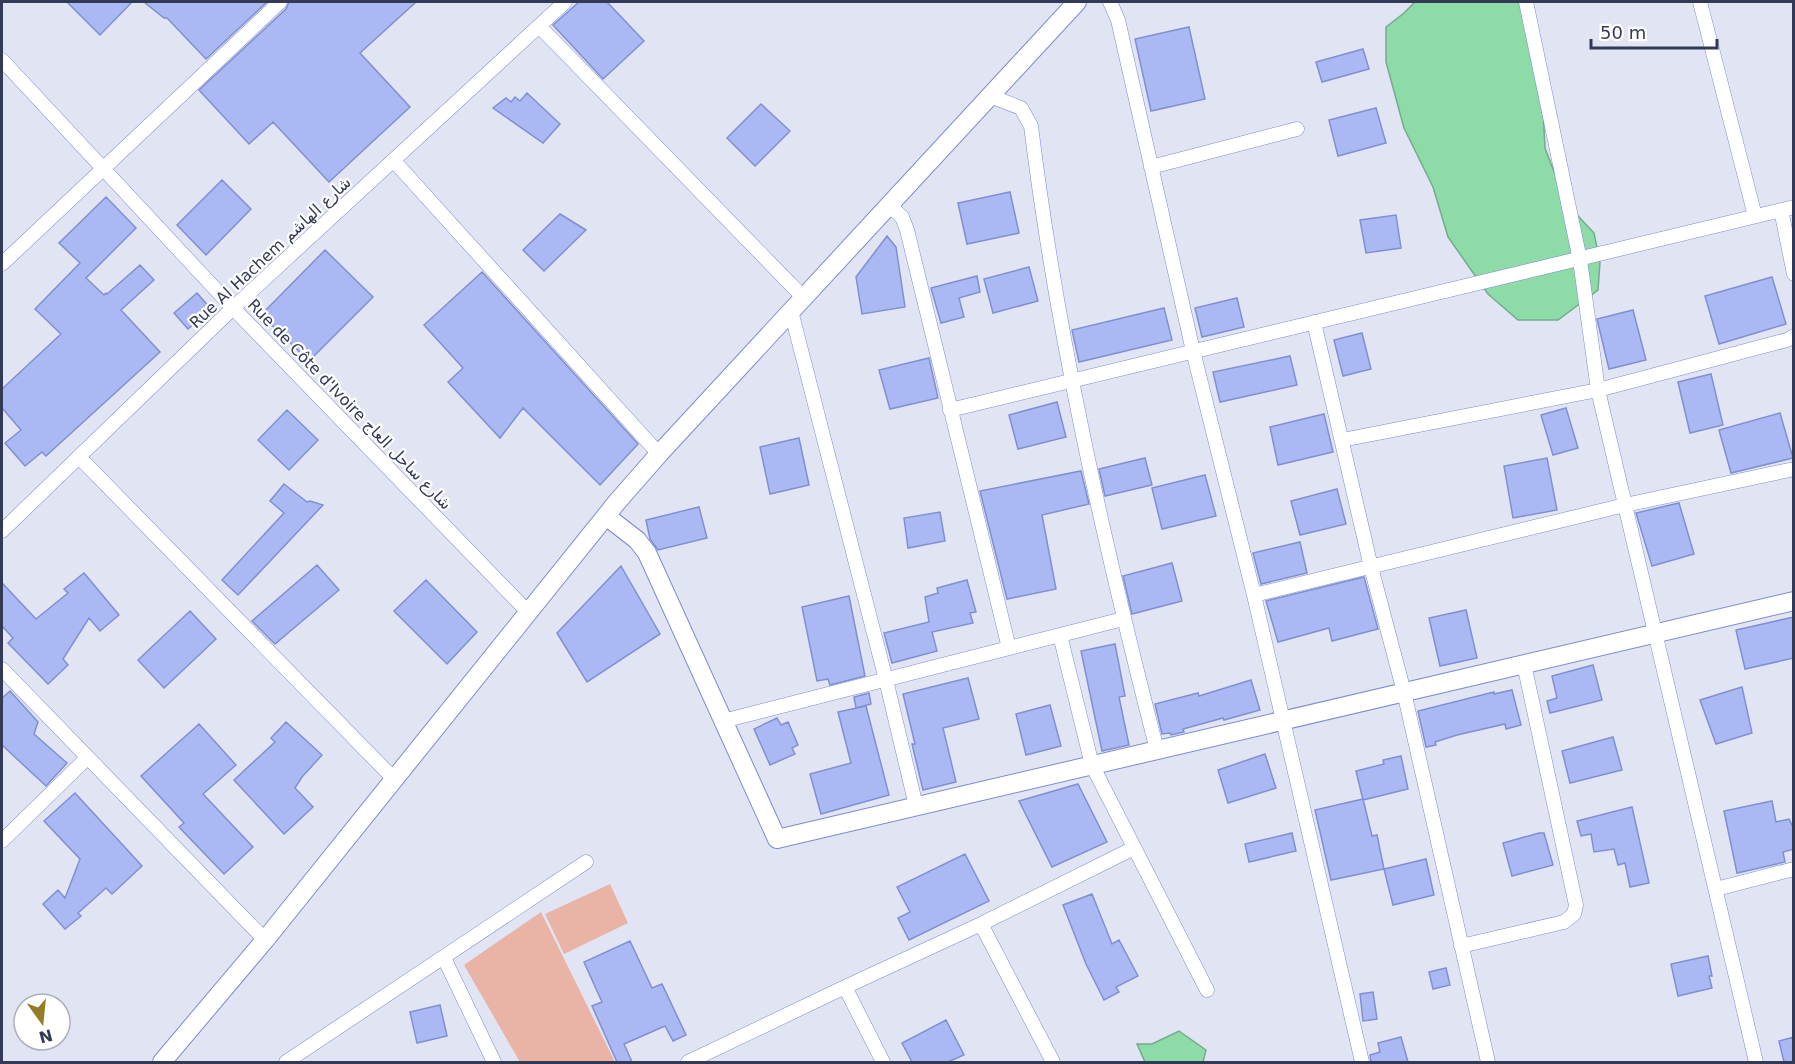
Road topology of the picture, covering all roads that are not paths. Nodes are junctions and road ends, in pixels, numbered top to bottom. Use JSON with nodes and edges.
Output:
{"nodes":[{"id":1,"x":280,"y":2,"type":"edge"},
{"id":2,"x":565,"y":2,"type":"edge"},
{"id":3,"x":1077,"y":2,"type":"edge"},
{"id":4,"x":1110,"y":2,"type":"edge"},
{"id":5,"x":1526,"y":2,"type":"edge"},
{"id":6,"x":1700,"y":2,"type":"edge"},
{"id":7,"x":540,"y":27,"type":"junction"},
{"id":8,"x":2,"y":60,"type":"edge"},
{"id":9,"x":990,"y":96,"type":"junction"},
{"id":10,"x":1297,"y":129,"type":"dead end"},
{"id":11,"x":394,"y":162,"type":"junction"},
{"id":12,"x":1151,"y":166,"type":"junction"},
{"id":13,"x":104,"y":168,"type":"junction"},
{"id":14,"x":889,"y":206,"type":"junction"},
{"id":15,"x":1787,"y":209,"type":"edge"},
{"id":16,"x":1755,"y":216,"type":"junction"},
{"id":17,"x":1580,"y":260,"type":"junction"},
{"id":18,"x":2,"y":264,"type":"edge"},
{"id":19,"x":1794,"y":274,"type":"edge"},
{"id":20,"x":797,"y":304,"type":"junction"},
{"id":21,"x":233,"y":308,"type":"junction"},
{"id":22,"x":1314,"y":322,"type":"junction"},
{"id":23,"x":1794,"y":336,"type":"edge"},
{"id":24,"x":1193,"y":351,"type":"junction"},
{"id":25,"x":1071,"y":380,"type":"junction"},
{"id":26,"x":1598,"y":390,"type":"junction"},
{"id":27,"x":950,"y":410,"type":"junction"},
{"id":28,"x":1341,"y":441,"type":"junction"},
{"id":29,"x":659,"y":454,"type":"junction"},
{"id":30,"x":79,"y":457,"type":"junction"},
{"id":31,"x":1794,"y":469,"type":"edge"},
{"id":32,"x":1625,"y":505,"type":"junction"},
{"id":33,"x":606,"y":516,"type":"junction"},
{"id":34,"x":2,"y":531,"type":"edge"},
{"id":35,"x":1371,"y":567,"type":"junction"},
{"id":36,"x":1254,"y":595,"type":"junction"},
{"id":37,"x":1794,"y":601,"type":"edge"},
{"id":38,"x":528,"y":612,"type":"junction"},
{"id":39,"x":1123,"y":620,"type":"junction"},
{"id":40,"x":1655,"y":633,"type":"junction"},
{"id":41,"x":1060,"y":635,"type":"junction"},
{"id":42,"x":1009,"y":648,"type":"junction"},
{"id":43,"x":1524,"y":664,"type":"junction"},
{"id":44,"x":2,"y":669,"type":"edge"},
{"id":45,"x":886,"y":680,"type":"junction"},
{"id":46,"x":1404,"y":692,"type":"junction"},
{"id":47,"x":1282,"y":720,"type":"junction"},
{"id":48,"x":723,"y":721,"type":"junction"},
{"id":49,"x":1157,"y":750,"type":"junction"},
{"id":50,"x":87,"y":758,"type":"junction"},
{"id":51,"x":1092,"y":765,"type":"junction"},
{"id":52,"x":394,"y":780,"type":"junction"},
{"id":53,"x":916,"y":806,"type":"junction"},
{"id":54,"x":2,"y":841,"type":"edge"},
{"id":55,"x":1134,"y":848,"type":"junction"},
{"id":56,"x":586,"y":862,"type":"dead end"},
{"id":57,"x":1794,"y":869,"type":"edge"},
{"id":58,"x":1716,"y":889,"type":"junction"},
{"id":59,"x":981,"y":924,"type":"junction"},
{"id":60,"x":265,"y":940,"type":"junction"},
{"id":61,"x":1461,"y":946,"type":"junction"},
{"id":62,"x":444,"y":958,"type":"junction"},
{"id":63,"x":845,"y":987,"type":"junction"},
{"id":64,"x":1207,"y":990,"type":"dead end"},
{"id":65,"x":162,"y":1062,"type":"edge"},
{"id":66,"x":286,"y":1062,"type":"edge"},
{"id":67,"x":494,"y":1062,"type":"edge"},
{"id":68,"x":688,"y":1062,"type":"edge"},
{"id":69,"x":883,"y":1062,"type":"edge"},
{"id":70,"x":1053,"y":1062,"type":"edge"},
{"id":71,"x":1362,"y":1062,"type":"edge"},
{"id":72,"x":1488,"y":1062,"type":"edge"},
{"id":73,"x":1756,"y":1062,"type":"edge"}],
"edges":[{"from":1,"to":13,"type":"street"},
{"from":2,"to":7,"type":"street","name":"Rue Al Hachem شارع الهاشم"},
{"from":3,"to":9,"type":"street"},
{"from":4,"to":12,"type":"street"},
{"from":5,"to":17,"type":"street"},
{"from":6,"to":16,"type":"street"},
{"from":7,"to":11,"type":"street","name":"Rue Al Hachem شارع الهاشم"},
{"from":7,"to":20,"type":"street"},
{"from":8,"to":13,"type":"street","name":"Rue de Côte d'Ivoire شارع ساحل العاج"},
{"from":9,"to":14,"type":"street"},
{"from":9,"to":25,"type":"street"},
{"from":10,"to":12,"type":"street"},
{"from":11,"to":21,"type":"street","name":"Rue Al Hachem شارع الهاشم"},
{"from":11,"to":29,"type":"street"},
{"from":12,"to":24,"type":"street"},
{"from":13,"to":18,"type":"street"},
{"from":13,"to":21,"type":"street","name":"Rue de Côte d'Ivoire شارع ساحل العاج"},
{"from":14,"to":20,"type":"street"},
{"from":14,"to":27,"type":"street"},
{"from":15,"to":16,"type":"street"},
{"from":15,"to":19,"type":"street"},
{"from":16,"to":17,"type":"street"},
{"from":17,"to":22,"type":"street"},
{"from":17,"to":26,"type":"street"},
{"from":20,"to":29,"type":"street"},
{"from":20,"to":45,"type":"street"},
{"from":21,"to":30,"type":"street","name":"Rue Al Hachem شارع الهاشم"},
{"from":21,"to":38,"type":"street","name":"Rue de Côte d'Ivoire شارع ساحل العاج"},
{"from":22,"to":24,"type":"street"},
{"from":22,"to":28,"type":"street"},
{"from":23,"to":26,"type":"street"},
{"from":24,"to":25,"type":"street"},
{"from":24,"to":36,"type":"street"},
{"from":25,"to":27,"type":"street"},
{"from":25,"to":39,"type":"street"},
{"from":26,"to":28,"type":"street"},
{"from":26,"to":32,"type":"street"},
{"from":27,"to":42,"type":"street"},
{"from":28,"to":35,"type":"street"},
{"from":29,"to":33,"type":"street"},
{"from":30,"to":34,"type":"street","name":"Rue Al Hachem شارع الهاشم"},
{"from":30,"to":52,"type":"street"},
{"from":31,"to":32,"type":"street"},
{"from":32,"to":35,"type":"street"},
{"from":32,"to":40,"type":"street"},
{"from":33,"to":38,"type":"street"},
{"from":33,"to":48,"type":"street"},
{"from":35,"to":36,"type":"street"},
{"from":35,"to":46,"type":"street"},
{"from":36,"to":47,"type":"street"},
{"from":37,"to":40,"type":"street"},
{"from":38,"to":52,"type":"street"},
{"from":39,"to":41,"type":"street"},
{"from":39,"to":49,"type":"street"},
{"from":40,"to":43,"type":"street"},
{"from":40,"to":58,"type":"street"},
{"from":41,"to":42,"type":"street"},
{"from":41,"to":51,"type":"street"},
{"from":42,"to":45,"type":"street"},
{"from":43,"to":46,"type":"street"},
{"from":43,"to":61,"type":"street"},
{"from":44,"to":50,"type":"street"},
{"from":45,"to":48,"type":"street"},
{"from":45,"to":53,"type":"street"},
{"from":46,"to":47,"type":"street"},
{"from":46,"to":61,"type":"street"},
{"from":47,"to":49,"type":"street"},
{"from":47,"to":71,"type":"street"},
{"from":48,"to":53,"type":"street"},
{"from":49,"to":51,"type":"street"},
{"from":50,"to":54,"type":"street"},
{"from":50,"to":60,"type":"street"},
{"from":51,"to":53,"type":"street"},
{"from":51,"to":55,"type":"street"},
{"from":52,"to":60,"type":"street"},
{"from":55,"to":59,"type":"street"},
{"from":55,"to":64,"type":"street"},
{"from":56,"to":62,"type":"street"},
{"from":57,"to":58,"type":"street"},
{"from":58,"to":73,"type":"street"},
{"from":59,"to":63,"type":"street"},
{"from":59,"to":70,"type":"street"},
{"from":60,"to":65,"type":"street"},
{"from":61,"to":72,"type":"street"},
{"from":62,"to":66,"type":"street"},
{"from":62,"to":67,"type":"street"},
{"from":63,"to":68,"type":"street"},
{"from":63,"to":69,"type":"street"}]}
